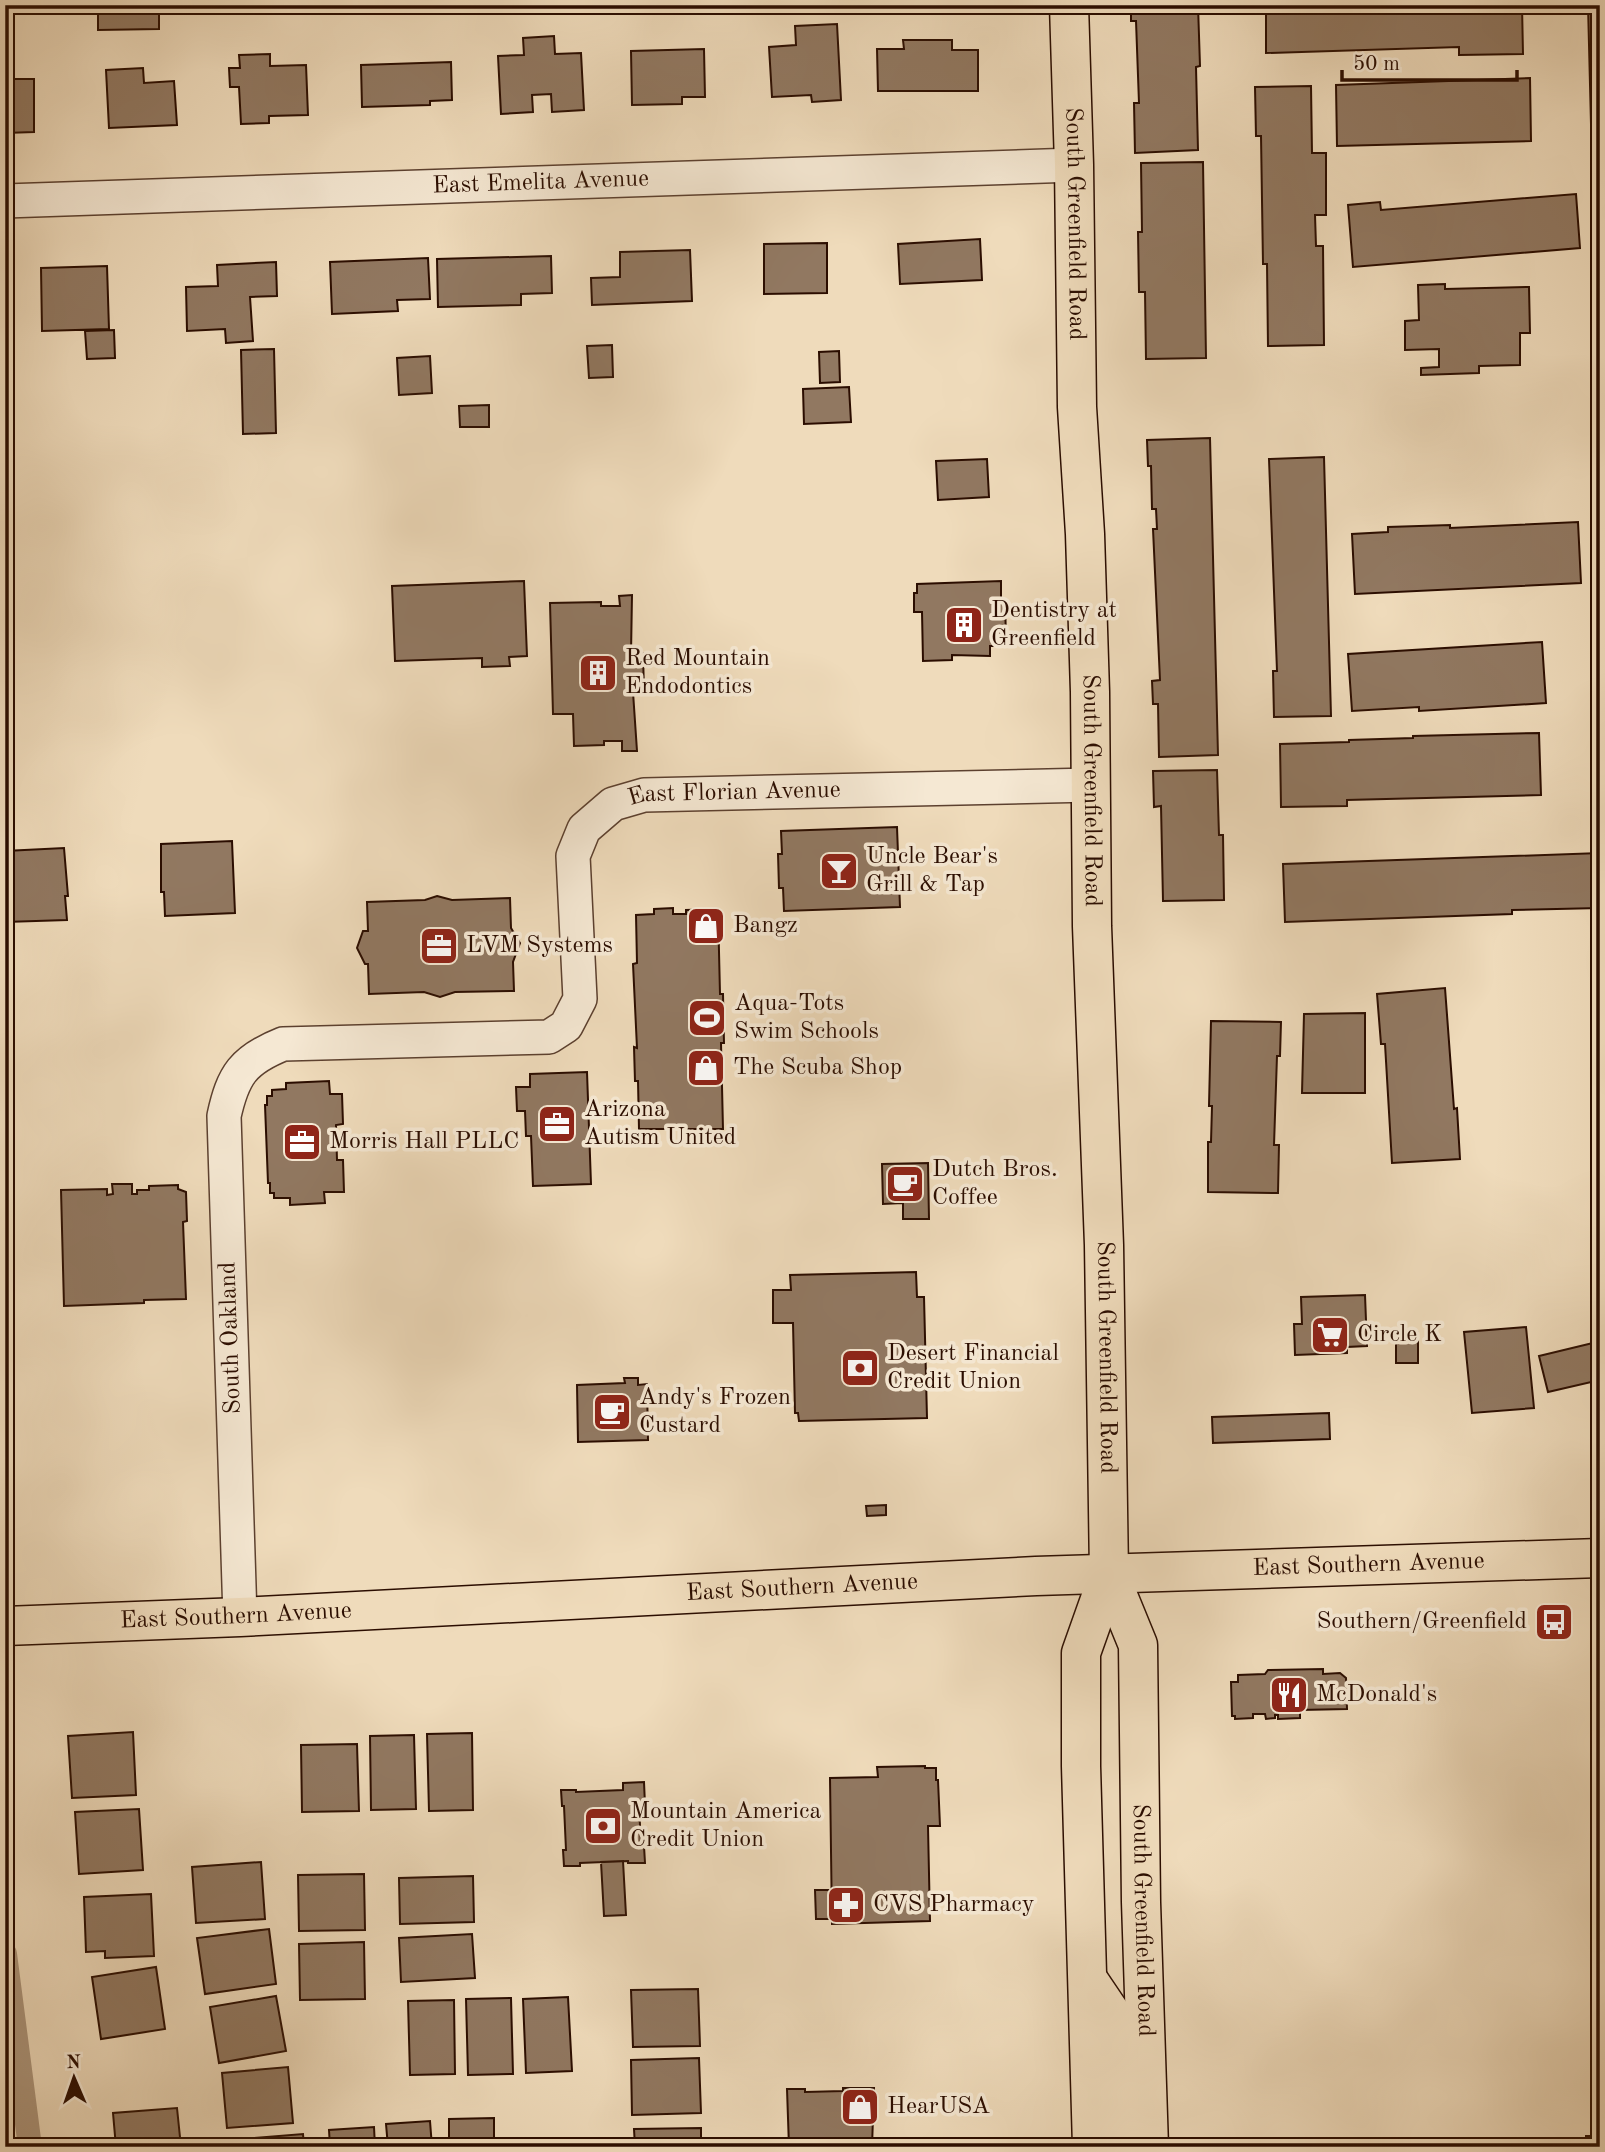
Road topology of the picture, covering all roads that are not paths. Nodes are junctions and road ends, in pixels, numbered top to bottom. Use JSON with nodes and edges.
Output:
{"nodes":[{"id":1,"x":1069,"y":5,"type":"edge"},
{"id":2,"x":1074,"y":165,"type":"junction"},
{"id":3,"x":5,"y":201,"type":"edge"},
{"id":4,"x":1091,"y":785,"type":"junction"},
{"id":5,"x":246,"y":1065,"type":"joint"},
{"id":6,"x":1600,"y":1558,"type":"edge"},
{"id":7,"x":1110,"y":1574,"type":"junction"},
{"id":8,"x":240,"y":1618,"type":"junction"},
{"id":9,"x":5,"y":1626,"type":"edge"},
{"id":10,"x":1088,"y":1979,"type":"junction"},
{"id":11,"x":1092,"y":2147,"type":"edge"},
{"id":12,"x":1121,"y":2147,"type":"edge"},
{"id":13,"x":1149,"y":2147,"type":"edge"}],
"edges":[{"from":1,"to":2,"type":"main road","name":"South Greenfield Road"},
{"from":2,"to":3,"type":"street","name":"East Emelita Avenue"},
{"from":2,"to":4,"type":"main road","name":"South Greenfield Road"},
{"from":4,"to":5,"type":"street","name":"East Florian Avenue"},
{"from":4,"to":7,"type":"main road","name":"South Greenfield Road"},
{"from":5,"to":8,"type":"street","name":"South Oakland"},
{"from":6,"to":7,"type":"main road","name":"East Southern Avenue"},
{"from":7,"to":8,"type":"main road","name":"East Southern Avenue"},
{"from":7,"to":10,"type":"main road","name":"South Greenfield Road"},
{"from":7,"to":13,"type":"main road","name":"South Greenfield Road"},
{"from":8,"to":9,"type":"main road","name":"East Southern Avenue"},
{"from":10,"to":11,"type":"main road","name":"South Greenfield Road"},
{"from":10,"to":12,"type":"main road"}]}
